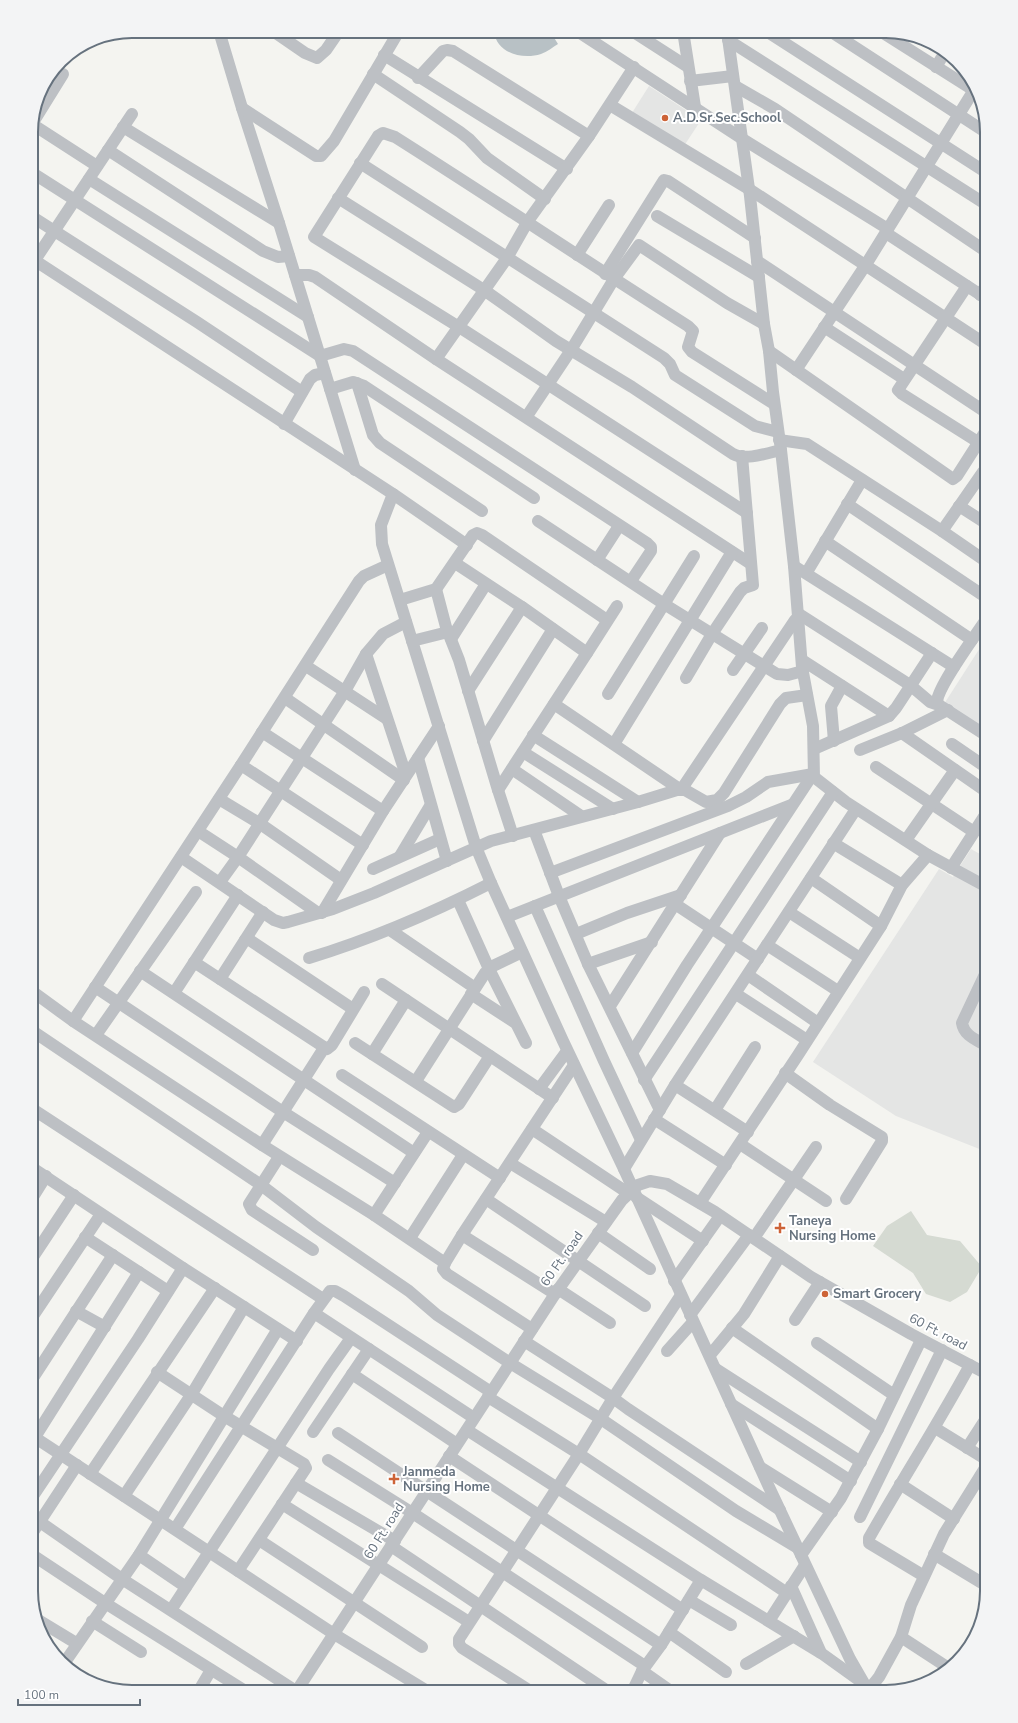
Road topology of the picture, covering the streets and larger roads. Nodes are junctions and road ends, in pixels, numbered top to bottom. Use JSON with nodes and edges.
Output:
{"nodes":[{"id":1,"x":221,"y":38,"type":"edge"},
{"id":2,"x":283,"y":38,"type":"edge"},
{"id":3,"x":334,"y":38,"type":"edge"},
{"id":4,"x":395,"y":38,"type":"edge"},
{"id":5,"x":588,"y":38,"type":"edge"},
{"id":6,"x":643,"y":38,"type":"edge"},
{"id":7,"x":683,"y":38,"type":"edge"},
{"id":8,"x":728,"y":38,"type":"edge"},
{"id":9,"x":731,"y":38,"type":"edge"},
{"id":10,"x":777,"y":38,"type":"edge"},
{"id":11,"x":841,"y":38,"type":"edge"},
{"id":12,"x":891,"y":38,"type":"edge"},
{"id":13,"x":913,"y":42,"type":"edge"},
{"id":14,"x":908,"y":49,"type":"junction"},
{"id":15,"x":384,"y":55,"type":"junction"},
{"id":16,"x":942,"y":57,"type":"edge"},
{"id":17,"x":634,"y":67,"type":"junction"},
{"id":18,"x":688,"y":67,"type":"junction"},
{"id":19,"x":936,"y":67,"type":"junction"},
{"id":20,"x":63,"y":74,"type":"dead end"},
{"id":21,"x":373,"y":74,"type":"junction"},
{"id":22,"x":418,"y":78,"type":"junction"},
{"id":23,"x":963,"y":79,"type":"edge"},
{"id":24,"x":690,"y":81,"type":"junction"},
{"id":25,"x":734,"y":81,"type":"junction"},
{"id":26,"x":973,"y":95,"type":"edge"},
{"id":27,"x":610,"y":105,"type":"junction"},
{"id":28,"x":695,"y":107,"type":"junction"},
{"id":29,"x":242,"y":108,"type":"junction"},
{"id":30,"x":41,"y":110,"type":"edge"},
{"id":31,"x":132,"y":114,"type":"dead end"},
{"id":32,"x":958,"y":115,"type":"junction"},
{"id":33,"x":123,"y":127,"type":"junction"},
{"id":34,"x":38,"y":128,"type":"edge"},
{"id":35,"x":980,"y":129,"type":"edge"},
{"id":36,"x":589,"y":136,"type":"junction"},
{"id":37,"x":741,"y":138,"type":"junction"},
{"id":38,"x":940,"y":143,"type":"junction"},
{"id":39,"x":108,"y":150,"type":"junction"},
{"id":40,"x":360,"y":163,"type":"junction"},
{"id":41,"x":97,"y":166,"type":"junction"},
{"id":42,"x":926,"y":166,"type":"junction"},
{"id":43,"x":567,"y":169,"type":"junction"},
{"id":44,"x":980,"y":169,"type":"edge"},
{"id":45,"x":38,"y":176,"type":"edge"},
{"id":46,"x":88,"y":179,"type":"junction"},
{"id":47,"x":749,"y":189,"type":"junction"},
{"id":48,"x":338,"y":198,"type":"junction"},
{"id":49,"x":906,"y":198,"type":"junction"},
{"id":50,"x":545,"y":199,"type":"junction"},
{"id":51,"x":75,"y":200,"type":"junction"},
{"id":52,"x":980,"y":201,"type":"edge"},
{"id":53,"x":608,"y":205,"type":"dead end"},
{"id":54,"x":657,"y":216,"type":"dead end"},
{"id":55,"x":38,"y":221,"type":"edge"},
{"id":56,"x":528,"y":221,"type":"junction"},
{"id":57,"x":279,"y":223,"type":"junction"},
{"id":58,"x":54,"y":231,"type":"junction"},
{"id":59,"x":887,"y":231,"type":"junction"},
{"id":60,"x":755,"y":238,"type":"junction"},
{"id":61,"x":980,"y":247,"type":"edge"},
{"id":62,"x":38,"y":252,"type":"edge"},
{"id":63,"x":577,"y":255,"type":"junction"},
{"id":64,"x":289,"y":256,"type":"junction"},
{"id":65,"x":507,"y":258,"type":"junction"},
{"id":66,"x":757,"y":261,"type":"junction"},
{"id":67,"x":38,"y":262,"type":"edge"},
{"id":68,"x":865,"y":266,"type":"junction"},
{"id":69,"x":295,"y":275,"type":"junction"},
{"id":70,"x":609,"y":277,"type":"junction"},
{"id":71,"x":759,"y":277,"type":"junction"},
{"id":72,"x":967,"y":286,"type":"junction"},
{"id":73,"x":484,"y":290,"type":"junction"},
{"id":74,"x":980,"y":294,"type":"edge"},
{"id":75,"x":834,"y":312,"type":"junction"},
{"id":76,"x":593,"y":313,"type":"junction"},
{"id":77,"x":308,"y":317,"type":"junction"},
{"id":78,"x":946,"y":318,"type":"junction"},
{"id":79,"x":764,"y":324,"type":"junction"},
{"id":80,"x":824,"y":326,"type":"junction"},
{"id":81,"x":459,"y":327,"type":"junction"},
{"id":82,"x":980,"y":340,"type":"edge"},
{"id":83,"x":571,"y":350,"type":"junction"},
{"id":84,"x":769,"y":351,"type":"junction"},
{"id":85,"x":320,"y":356,"type":"junction"},
{"id":86,"x":436,"y":359,"type":"junction"},
{"id":87,"x":914,"y":364,"type":"junction"},
{"id":88,"x":796,"y":370,"type":"junction"},
{"id":89,"x":325,"y":373,"type":"junction"},
{"id":90,"x":904,"y":379,"type":"junction"},
{"id":91,"x":358,"y":383,"type":"junction"},
{"id":92,"x":548,"y":385,"type":"junction"},
{"id":93,"x":330,"y":389,"type":"junction"},
{"id":94,"x":302,"y":392,"type":"junction"},
{"id":95,"x":774,"y":404,"type":"junction"},
{"id":96,"x":980,"y":408,"type":"edge"},
{"id":97,"x":527,"y":416,"type":"junction"},
{"id":98,"x":284,"y":424,"type":"junction"},
{"id":99,"x":980,"y":439,"type":"edge"},
{"id":100,"x":780,"y":441,"type":"junction"},
{"id":101,"x":978,"y":442,"type":"junction"},
{"id":102,"x":742,"y":456,"type":"junction"},
{"id":103,"x":966,"y":461,"type":"junction"},
{"id":104,"x":355,"y":470,"type":"junction"},
{"id":105,"x":980,"y":470,"type":"edge"},
{"id":106,"x":862,"y":480,"type":"junction"},
{"id":107,"x":980,"y":480,"type":"edge"},
{"id":108,"x":393,"y":494,"type":"junction"},
{"id":109,"x":534,"y":498,"type":"dead end"},
{"id":110,"x":847,"y":504,"type":"junction"},
{"id":111,"x":960,"y":506,"type":"junction"},
{"id":112,"x":482,"y":511,"type":"dead end"},
{"id":113,"x":747,"y":513,"type":"junction"},
{"id":114,"x":980,"y":519,"type":"edge"},
{"id":115,"x":538,"y":521,"type":"dead end"},
{"id":116,"x":619,"y":526,"type":"junction"},
{"id":117,"x":942,"y":531,"type":"junction"},
{"id":118,"x":825,"y":541,"type":"junction"},
{"id":119,"x":467,"y":545,"type":"junction"},
{"id":120,"x":732,"y":552,"type":"junction"},
{"id":121,"x":694,"y":556,"type":"dead end"},
{"id":122,"x":980,"y":557,"type":"edge"},
{"id":123,"x":597,"y":560,"type":"junction"},
{"id":124,"x":455,"y":563,"type":"junction"},
{"id":125,"x":751,"y":564,"type":"junction"},
{"id":126,"x":388,"y":565,"type":"junction"},
{"id":127,"x":794,"y":566,"type":"junction"},
{"id":128,"x":807,"y":572,"type":"junction"},
{"id":129,"x":630,"y":582,"type":"junction"},
{"id":130,"x":486,"y":584,"type":"junction"},
{"id":131,"x":436,"y":589,"type":"junction"},
{"id":132,"x":980,"y":593,"type":"edge"},
{"id":133,"x":400,"y":600,"type":"junction"},
{"id":134,"x":664,"y":604,"type":"junction"},
{"id":135,"x":617,"y":606,"type":"dead end"},
{"id":136,"x":522,"y":607,"type":"junction"},
{"id":137,"x":797,"y":617,"type":"junction"},
{"id":138,"x":607,"y":620,"type":"junction"},
{"id":139,"x":689,"y":620,"type":"junction"},
{"id":140,"x":406,"y":622,"type":"junction"},
{"id":141,"x":762,"y":628,"type":"dead end"},
{"id":142,"x":980,"y":628,"type":"edge"},
{"id":143,"x":553,"y":629,"type":"junction"},
{"id":144,"x":712,"y":634,"type":"junction"},
{"id":145,"x":449,"y":636,"type":"junction"},
{"id":146,"x":972,"y":640,"type":"junction"},
{"id":147,"x":412,"y":641,"type":"junction"},
{"id":148,"x":587,"y":653,"type":"junction"},
{"id":149,"x":932,"y":653,"type":"junction"},
{"id":150,"x":366,"y":654,"type":"junction"},
{"id":151,"x":744,"y":654,"type":"junction"},
{"id":152,"x":306,"y":666,"type":"junction"},
{"id":153,"x":765,"y":666,"type":"junction"},
{"id":154,"x":803,"y":666,"type":"junction"},
{"id":155,"x":954,"y":668,"type":"junction"},
{"id":156,"x":733,"y":670,"type":"dead end"},
{"id":157,"x":686,"y":678,"type":"dead end"},
{"id":158,"x":910,"y":685,"type":"junction"},
{"id":159,"x":842,"y":686,"type":"junction"},
{"id":160,"x":345,"y":691,"type":"junction"},
{"id":161,"x":468,"y":691,"type":"junction"},
{"id":162,"x":608,"y":694,"type":"dead end"},
{"id":163,"x":807,"y":695,"type":"junction"},
{"id":164,"x":285,"y":698,"type":"junction"},
{"id":165,"x":554,"y":704,"type":"junction"},
{"id":166,"x":943,"y":707,"type":"junction"},
{"id":167,"x":889,"y":716,"type":"junction"},
{"id":168,"x":387,"y":719,"type":"junction"},
{"id":169,"x":323,"y":723,"type":"junction"},
{"id":170,"x":438,"y":726,"type":"junction"},
{"id":171,"x":980,"y":731,"type":"edge"},
{"id":172,"x":262,"y":732,"type":"junction"},
{"id":173,"x":902,"y":733,"type":"junction"},
{"id":174,"x":533,"y":735,"type":"junction"},
{"id":175,"x":483,"y":741,"type":"junction"},
{"id":176,"x":834,"y":741,"type":"junction"},
{"id":177,"x":614,"y":744,"type":"junction"},
{"id":178,"x":952,"y":744,"type":"dead end"},
{"id":179,"x":814,"y":749,"type":"junction"},
{"id":180,"x":860,"y":750,"type":"dead end"},
{"id":181,"x":523,"y":752,"type":"junction"},
{"id":182,"x":301,"y":758,"type":"junction"},
{"id":183,"x":418,"y":758,"type":"junction"},
{"id":184,"x":980,"y":763,"type":"edge"},
{"id":185,"x":241,"y":765,"type":"junction"},
{"id":186,"x":876,"y":767,"type":"dead end"},
{"id":187,"x":512,"y":769,"type":"junction"},
{"id":188,"x":955,"y":770,"type":"junction"},
{"id":189,"x":813,"y":774,"type":"junction"},
{"id":190,"x":405,"y":778,"type":"junction"},
{"id":191,"x":980,"y":787,"type":"edge"},
{"id":192,"x":280,"y":790,"type":"junction"},
{"id":193,"x":498,"y":790,"type":"junction"},
{"id":194,"x":682,"y":790,"type":"junction"},
{"id":195,"x":832,"y":792,"type":"junction"},
{"id":196,"x":219,"y":798,"type":"junction"},
{"id":197,"x":638,"y":802,"type":"junction"},
{"id":198,"x":932,"y":804,"type":"junction"},
{"id":199,"x":791,"y":805,"type":"junction"},
{"id":200,"x":430,"y":806,"type":"junction"},
{"id":201,"x":613,"y":809,"type":"junction"},
{"id":202,"x":856,"y":809,"type":"junction"},
{"id":203,"x":383,"y":811,"type":"junction"},
{"id":204,"x":581,"y":816,"type":"junction"},
{"id":205,"x":980,"y":823,"type":"edge"},
{"id":206,"x":259,"y":824,"type":"junction"},
{"id":207,"x":534,"y":830,"type":"junction"},
{"id":208,"x":198,"y":832,"type":"junction"},
{"id":209,"x":974,"y":832,"type":"junction"},
{"id":210,"x":720,"y":833,"type":"junction"},
{"id":211,"x":513,"y":836,"type":"junction"},
{"id":212,"x":440,"y":839,"type":"junction"},
{"id":213,"x":906,"y":840,"type":"junction"},
{"id":214,"x":833,"y":843,"type":"junction"},
{"id":215,"x":363,"y":845,"type":"junction"},
{"id":216,"x":476,"y":847,"type":"junction"},
{"id":217,"x":928,"y":855,"type":"junction"},
{"id":218,"x":400,"y":856,"type":"junction"},
{"id":219,"x":181,"y":857,"type":"junction"},
{"id":220,"x":238,"y":857,"type":"junction"},
{"id":221,"x":447,"y":861,"type":"junction"},
{"id":222,"x":951,"y":868,"type":"junction"},
{"id":223,"x":373,"y":869,"type":"dead end"},
{"id":224,"x":550,"y":873,"type":"junction"},
{"id":225,"x":811,"y":878,"type":"junction"},
{"id":226,"x":341,"y":880,"type":"junction"},
{"id":227,"x":220,"y":882,"type":"junction"},
{"id":228,"x":491,"y":883,"type":"junction"},
{"id":229,"x":980,"y":883,"type":"edge"},
{"id":230,"x":902,"y":885,"type":"junction"},
{"id":231,"x":196,"y":892,"type":"dead end"},
{"id":232,"x":238,"y":895,"type":"junction"},
{"id":233,"x":559,"y":896,"type":"junction"},
{"id":234,"x":678,"y":899,"type":"junction"},
{"id":235,"x":458,"y":900,"type":"junction"},
{"id":236,"x":535,"y":906,"type":"junction"},
{"id":237,"x":263,"y":912,"type":"junction"},
{"id":238,"x":789,"y":912,"type":"junction"},
{"id":239,"x":320,"y":913,"type":"junction"},
{"id":240,"x":507,"y":917,"type":"junction"},
{"id":241,"x":881,"y":926,"type":"junction"},
{"id":242,"x":711,"y":928,"type":"junction"},
{"id":243,"x":390,"y":930,"type":"junction"},
{"id":244,"x":576,"y":934,"type":"junction"},
{"id":245,"x":245,"y":940,"type":"junction"},
{"id":246,"x":652,"y":942,"type":"junction"},
{"id":247,"x":734,"y":943,"type":"junction"},
{"id":248,"x":767,"y":945,"type":"junction"},
{"id":249,"x":522,"y":952,"type":"junction"},
{"id":250,"x":309,"y":958,"type":"dead end"},
{"id":251,"x":860,"y":958,"type":"junction"},
{"id":252,"x":758,"y":959,"type":"junction"},
{"id":253,"x":194,"y":962,"type":"junction"},
{"id":254,"x":588,"y":964,"type":"junction"},
{"id":255,"x":489,"y":969,"type":"junction"},
{"id":256,"x":140,"y":971,"type":"junction"},
{"id":257,"x":748,"y":975,"type":"junction"},
{"id":258,"x":220,"y":979,"type":"junction"},
{"id":259,"x":382,"y":984,"type":"dead end"},
{"id":260,"x":980,"y":985,"type":"edge"},
{"id":261,"x":95,"y":987,"type":"junction"},
{"id":262,"x":473,"y":991,"type":"junction"},
{"id":263,"x":838,"y":991,"type":"junction"},
{"id":264,"x":364,"y":992,"type":"dead end"},
{"id":265,"x":174,"y":993,"type":"junction"},
{"id":266,"x":736,"y":994,"type":"junction"},
{"id":267,"x":38,"y":995,"type":"edge"},
{"id":268,"x":406,"y":1000,"type":"junction"},
{"id":269,"x":119,"y":1003,"type":"junction"},
{"id":270,"x":610,"y":1006,"type":"junction"},
{"id":271,"x":353,"y":1009,"type":"junction"},
{"id":272,"x":74,"y":1021,"type":"junction"},
{"id":273,"x":515,"y":1023,"type":"junction"},
{"id":274,"x":818,"y":1023,"type":"junction"},
{"id":275,"x":449,"y":1030,"type":"junction"},
{"id":276,"x":38,"y":1035,"type":"edge"},
{"id":277,"x":96,"y":1035,"type":"junction"},
{"id":278,"x":807,"y":1040,"type":"junction"},
{"id":279,"x":980,"y":1042,"type":"edge"},
{"id":280,"x":355,"y":1043,"type":"dead end"},
{"id":281,"x":526,"y":1043,"type":"dead end"},
{"id":282,"x":755,"y":1047,"type":"dead end"},
{"id":283,"x":324,"y":1048,"type":"junction"},
{"id":284,"x":567,"y":1050,"type":"junction"},
{"id":285,"x":632,"y":1053,"type":"junction"},
{"id":286,"x":372,"y":1054,"type":"junction"},
{"id":287,"x":490,"y":1056,"type":"junction"},
{"id":288,"x":574,"y":1065,"type":"junction"},
{"id":289,"x":785,"y":1073,"type":"junction"},
{"id":290,"x":342,"y":1075,"type":"dead end"},
{"id":291,"x":644,"y":1080,"type":"junction"},
{"id":292,"x":304,"y":1081,"type":"junction"},
{"id":293,"x":416,"y":1082,"type":"junction"},
{"id":294,"x":675,"y":1085,"type":"junction"},
{"id":295,"x":539,"y":1089,"type":"junction"},
{"id":296,"x":553,"y":1098,"type":"junction"},
{"id":297,"x":715,"y":1110,"type":"junction"},
{"id":298,"x":284,"y":1112,"type":"junction"},
{"id":299,"x":38,"y":1113,"type":"edge"},
{"id":300,"x":657,"y":1114,"type":"junction"},
{"id":301,"x":532,"y":1129,"type":"junction"},
{"id":302,"x":428,"y":1132,"type":"junction"},
{"id":303,"x":748,"y":1132,"type":"junction"},
{"id":304,"x":641,"y":1140,"type":"junction"},
{"id":305,"x":740,"y":1144,"type":"junction"},
{"id":306,"x":262,"y":1146,"type":"junction"},
{"id":307,"x":816,"y":1147,"type":"dead end"},
{"id":308,"x":414,"y":1153,"type":"junction"},
{"id":309,"x":464,"y":1155,"type":"junction"},
{"id":310,"x":279,"y":1157,"type":"junction"},
{"id":311,"x":510,"y":1162,"type":"junction"},
{"id":312,"x":726,"y":1165,"type":"junction"},
{"id":313,"x":624,"y":1169,"type":"junction"},
{"id":314,"x":38,"y":1171,"type":"edge"},
{"id":315,"x":46,"y":1176,"type":"junction"},
{"id":316,"x":500,"y":1178,"type":"junction"},
{"id":317,"x":794,"y":1180,"type":"junction"},
{"id":318,"x":395,"y":1183,"type":"junction"},
{"id":319,"x":261,"y":1185,"type":"junction"},
{"id":320,"x":38,"y":1189,"type":"edge"},
{"id":321,"x":632,"y":1193,"type":"junction"},
{"id":322,"x":74,"y":1195,"type":"junction"},
{"id":323,"x":486,"y":1199,"type":"junction"},
{"id":324,"x":846,"y":1199,"type":"dead end"},
{"id":325,"x":826,"y":1201,"type":"dead end"},
{"id":326,"x":700,"y":1203,"type":"junction"},
{"id":327,"x":101,"y":1214,"type":"junction"},
{"id":328,"x":374,"y":1215,"type":"junction"},
{"id":329,"x":720,"y":1216,"type":"junction"},
{"id":330,"x":606,"y":1222,"type":"junction"},
{"id":331,"x":598,"y":1233,"type":"junction"},
{"id":332,"x":462,"y":1235,"type":"junction"},
{"id":333,"x":86,"y":1237,"type":"junction"},
{"id":334,"x":752,"y":1237,"type":"junction"},
{"id":335,"x":410,"y":1238,"type":"junction"},
{"id":336,"x":703,"y":1241,"type":"junction"},
{"id":337,"x":38,"y":1249,"type":"edge"},
{"id":338,"x":313,"y":1250,"type":"dead end"},
{"id":339,"x":113,"y":1255,"type":"junction"},
{"id":340,"x":780,"y":1256,"type":"junction"},
{"id":341,"x":579,"y":1260,"type":"junction"},
{"id":342,"x":445,"y":1263,"type":"junction"},
{"id":343,"x":183,"y":1268,"type":"junction"},
{"id":344,"x":650,"y":1268,"type":"dead end"},
{"id":345,"x":139,"y":1272,"type":"junction"},
{"id":346,"x":674,"y":1282,"type":"junction"},
{"id":347,"x":820,"y":1282,"type":"junction"},
{"id":348,"x":215,"y":1288,"type":"junction"},
{"id":349,"x":168,"y":1291,"type":"junction"},
{"id":350,"x":556,"y":1291,"type":"junction"},
{"id":351,"x":680,"y":1295,"type":"junction"},
{"id":352,"x":323,"y":1299,"type":"junction"},
{"id":353,"x":38,"y":1305,"type":"edge"},
{"id":354,"x":646,"y":1306,"type":"dead end"},
{"id":355,"x":244,"y":1308,"type":"junction"},
{"id":356,"x":76,"y":1311,"type":"junction"},
{"id":357,"x":314,"y":1313,"type":"junction"},
{"id":358,"x":692,"y":1318,"type":"junction"},
{"id":359,"x":795,"y":1320,"type":"dead end"},
{"id":360,"x":610,"y":1322,"type":"dead end"},
{"id":361,"x":104,"y":1327,"type":"junction"},
{"id":362,"x":732,"y":1328,"type":"junction"},
{"id":363,"x":278,"y":1329,"type":"junction"},
{"id":364,"x":532,"y":1329,"type":"junction"},
{"id":365,"x":351,"y":1338,"type":"junction"},
{"id":366,"x":922,"y":1340,"type":"junction"},
{"id":367,"x":297,"y":1341,"type":"junction"},
{"id":368,"x":524,"y":1341,"type":"junction"},
{"id":369,"x":817,"y":1343,"type":"dead end"},
{"id":370,"x":369,"y":1349,"type":"junction"},
{"id":371,"x":942,"y":1350,"type":"junction"},
{"id":372,"x":667,"y":1351,"type":"dead end"},
{"id":373,"x":710,"y":1355,"type":"junction"},
{"id":374,"x":510,"y":1363,"type":"junction"},
{"id":375,"x":970,"y":1365,"type":"junction"},
{"id":376,"x":716,"y":1369,"type":"junction"},
{"id":377,"x":38,"y":1370,"type":"edge"},
{"id":378,"x":980,"y":1370,"type":"edge"},
{"id":379,"x":157,"y":1372,"type":"junction"},
{"id":380,"x":352,"y":1374,"type":"junction"},
{"id":381,"x":490,"y":1394,"type":"junction"},
{"id":382,"x":191,"y":1395,"type":"junction"},
{"id":383,"x":894,"y":1395,"type":"junction"},
{"id":384,"x":613,"y":1398,"type":"junction"},
{"id":385,"x":731,"y":1404,"type":"junction"},
{"id":386,"x":224,"y":1416,"type":"junction"},
{"id":387,"x":474,"y":1418,"type":"junction"},
{"id":388,"x":601,"y":1419,"type":"junction"},
{"id":389,"x":242,"y":1426,"type":"junction"},
{"id":390,"x":38,"y":1428,"type":"edge"},
{"id":391,"x":935,"y":1428,"type":"junction"},
{"id":392,"x":980,"y":1428,"type":"edge"},
{"id":393,"x":878,"y":1429,"type":"junction"},
{"id":394,"x":467,"y":1430,"type":"junction"},
{"id":395,"x":313,"y":1432,"type":"dead end"},
{"id":396,"x":338,"y":1433,"type":"dead end"},
{"id":397,"x":38,"y":1439,"type":"edge"},
{"id":398,"x":457,"y":1444,"type":"junction"},
{"id":399,"x":967,"y":1448,"type":"junction"},
{"id":400,"x":278,"y":1449,"type":"junction"},
{"id":401,"x":60,"y":1454,"type":"junction"},
{"id":402,"x":579,"y":1454,"type":"junction"},
{"id":403,"x":449,"y":1456,"type":"junction"},
{"id":404,"x":980,"y":1456,"type":"edge"},
{"id":405,"x":328,"y":1460,"type":"dead end"},
{"id":406,"x":860,"y":1462,"type":"junction"},
{"id":407,"x":77,"y":1465,"type":"junction"},
{"id":408,"x":760,"y":1468,"type":"junction"},
{"id":409,"x":90,"y":1474,"type":"junction"},
{"id":410,"x":980,"y":1476,"type":"edge"},
{"id":411,"x":851,"y":1481,"type":"junction"},
{"id":412,"x":296,"y":1483,"type":"junction"},
{"id":413,"x":900,"y":1484,"type":"junction"},
{"id":414,"x":38,"y":1488,"type":"edge"},
{"id":415,"x":557,"y":1488,"type":"junction"},
{"id":416,"x":426,"y":1491,"type":"junction"},
{"id":417,"x":124,"y":1496,"type":"junction"},
{"id":418,"x":282,"y":1504,"type":"junction"},
{"id":419,"x":780,"y":1510,"type":"junction"},
{"id":420,"x":411,"y":1512,"type":"junction"},
{"id":421,"x":832,"y":1512,"type":"junction"},
{"id":422,"x":540,"y":1516,"type":"junction"},
{"id":423,"x":860,"y":1517,"type":"dead end"},
{"id":424,"x":954,"y":1519,"type":"junction"},
{"id":425,"x":160,"y":1520,"type":"junction"},
{"id":426,"x":40,"y":1522,"type":"junction"},
{"id":427,"x":38,"y":1525,"type":"edge"},
{"id":428,"x":175,"y":1529,"type":"junction"},
{"id":429,"x":259,"y":1540,"type":"junction"},
{"id":430,"x":393,"y":1543,"type":"junction"},
{"id":431,"x":517,"y":1550,"type":"junction"},
{"id":432,"x":209,"y":1551,"type":"junction"},
{"id":433,"x":934,"y":1554,"type":"junction"},
{"id":434,"x":139,"y":1555,"type":"junction"},
{"id":435,"x":801,"y":1556,"type":"junction"},
{"id":436,"x":38,"y":1559,"type":"edge"},
{"id":437,"x":379,"y":1565,"type":"junction"},
{"id":438,"x":238,"y":1571,"type":"junction"},
{"id":439,"x":502,"y":1572,"type":"junction"},
{"id":440,"x":924,"y":1576,"type":"junction"},
{"id":441,"x":122,"y":1579,"type":"junction"},
{"id":442,"x":701,"y":1580,"type":"junction"},
{"id":443,"x":980,"y":1581,"type":"edge"},
{"id":444,"x":186,"y":1587,"type":"junction"},
{"id":445,"x":789,"y":1590,"type":"junction"},
{"id":446,"x":354,"y":1602,"type":"junction"},
{"id":447,"x":105,"y":1603,"type":"junction"},
{"id":448,"x":686,"y":1605,"type":"junction"},
{"id":449,"x":480,"y":1606,"type":"junction"},
{"id":450,"x":171,"y":1610,"type":"junction"},
{"id":451,"x":769,"y":1621,"type":"junction"},
{"id":452,"x":92,"y":1622,"type":"junction"},
{"id":453,"x":469,"y":1622,"type":"junction"},
{"id":454,"x":44,"y":1624,"type":"edge"},
{"id":455,"x":731,"y":1625,"type":"dead end"},
{"id":456,"x":669,"y":1632,"type":"junction"},
{"id":457,"x":334,"y":1634,"type":"junction"},
{"id":458,"x":794,"y":1636,"type":"junction"},
{"id":459,"x":901,"y":1637,"type":"junction"},
{"id":460,"x":76,"y":1643,"type":"junction"},
{"id":461,"x":661,"y":1645,"type":"junction"},
{"id":462,"x":422,"y":1647,"type":"dead end"},
{"id":463,"x":141,"y":1652,"type":"dead end"},
{"id":464,"x":821,"y":1653,"type":"junction"},
{"id":465,"x":66,"y":1658,"type":"edge"},
{"id":466,"x":746,"y":1664,"type":"dead end"},
{"id":467,"x":944,"y":1665,"type":"edge"},
{"id":468,"x":644,"y":1669,"type":"junction"},
{"id":469,"x":211,"y":1670,"type":"junction"},
{"id":470,"x":726,"y":1672,"type":"dead end"},
{"id":471,"x":202,"y":1685,"type":"edge"},
{"id":472,"x":235,"y":1685,"type":"edge"},
{"id":473,"x":287,"y":1685,"type":"edge"},
{"id":474,"x":300,"y":1685,"type":"edge"},
{"id":475,"x":418,"y":1685,"type":"edge"},
{"id":476,"x":521,"y":1685,"type":"edge"},
{"id":477,"x":598,"y":1685,"type":"edge"},
{"id":478,"x":636,"y":1685,"type":"edge"},
{"id":479,"x":663,"y":1685,"type":"edge"},
{"id":480,"x":861,"y":1685,"type":"edge"},
{"id":481,"x":864,"y":1685,"type":"edge"},
{"id":482,"x":872,"y":1685,"type":"edge"}],
"edges":[{"from":1,"to":29,"type":"street"},
{"from":2,"to":3,"type":"street"},
{"from":4,"to":15,"type":"street"},
{"from":5,"to":17,"type":"street"},
{"from":6,"to":18,"type":"street"},
{"from":7,"to":18,"type":"street"},
{"from":8,"to":25,"type":"street"},
{"from":9,"to":42,"type":"street"},
{"from":10,"to":38,"type":"street"},
{"from":11,"to":32,"type":"street"},
{"from":12,"to":14,"type":"street"},
{"from":13,"to":14,"type":"street"},
{"from":14,"to":19,"type":"street"},
{"from":15,"to":21,"type":"street"},
{"from":15,"to":22,"type":"street"},
{"from":16,"to":19,"type":"street"},
{"from":17,"to":27,"type":"street"},
{"from":17,"to":28,"type":"street"},
{"from":18,"to":24,"type":"street"},
{"from":19,"to":23,"type":"street"},
{"from":20,"to":30,"type":"street"},
{"from":21,"to":29,"type":"street"},
{"from":21,"to":50,"type":"street"},
{"from":22,"to":36,"type":"street"},
{"from":22,"to":43,"type":"street"},
{"from":24,"to":25,"type":"street"},
{"from":24,"to":28,"type":"street"},
{"from":25,"to":37,"type":"street"},
{"from":25,"to":49,"type":"street"},
{"from":26,"to":32,"type":"street"},
{"from":27,"to":36,"type":"street"},
{"from":27,"to":47,"type":"street"},
{"from":28,"to":37,"type":"street"},
{"from":29,"to":57,"type":"street"},
{"from":31,"to":33,"type":"street"},
{"from":32,"to":35,"type":"street"},
{"from":32,"to":38,"type":"street"},
{"from":33,"to":39,"type":"street"},
{"from":33,"to":57,"type":"street"},
{"from":34,"to":41,"type":"street"},
{"from":36,"to":43,"type":"street"},
{"from":37,"to":47,"type":"street"},
{"from":37,"to":59,"type":"street"},
{"from":38,"to":42,"type":"street"},
{"from":38,"to":44,"type":"street"},
{"from":39,"to":41,"type":"street"},
{"from":39,"to":64,"type":"street"},
{"from":40,"to":48,"type":"street"},
{"from":40,"to":56,"type":"street"},
{"from":40,"to":65,"type":"street"},
{"from":41,"to":46,"type":"street"},
{"from":42,"to":49,"type":"street"},
{"from":42,"to":52,"type":"street"},
{"from":43,"to":50,"type":"street"},
{"from":45,"to":51,"type":"street"},
{"from":46,"to":51,"type":"street"},
{"from":46,"to":77,"type":"street"},
{"from":47,"to":60,"type":"street"},
{"from":47,"to":68,"type":"street"},
{"from":48,"to":73,"type":"street"},
{"from":48,"to":81,"type":"street"},
{"from":49,"to":59,"type":"street"},
{"from":49,"to":61,"type":"street"},
{"from":50,"to":56,"type":"street"},
{"from":51,"to":58,"type":"street"},
{"from":51,"to":85,"type":"street"},
{"from":53,"to":63,"type":"street"},
{"from":54,"to":71,"type":"street"},
{"from":55,"to":58,"type":"street"},
{"from":56,"to":63,"type":"street"},
{"from":56,"to":65,"type":"street"},
{"from":57,"to":64,"type":"street"},
{"from":58,"to":62,"type":"street"},
{"from":58,"to":94,"type":"street"},
{"from":59,"to":68,"type":"street"},
{"from":59,"to":72,"type":"street"},
{"from":60,"to":66,"type":"street"},
{"from":60,"to":70,"type":"street"},
{"from":63,"to":70,"type":"street"},
{"from":64,"to":69,"type":"street"},
{"from":65,"to":73,"type":"street"},
{"from":65,"to":76,"type":"street"},
{"from":66,"to":71,"type":"street"},
{"from":66,"to":75,"type":"street"},
{"from":67,"to":98,"type":"street"},
{"from":68,"to":75,"type":"street"},
{"from":68,"to":78,"type":"street"},
{"from":69,"to":77,"type":"street"},
{"from":69,"to":86,"type":"street"},
{"from":70,"to":76,"type":"street"},
{"from":70,"to":79,"type":"street"},
{"from":70,"to":95,"type":"street"},
{"from":71,"to":79,"type":"street"},
{"from":72,"to":74,"type":"street"},
{"from":72,"to":78,"type":"street"},
{"from":73,"to":81,"type":"street"},
{"from":73,"to":83,"type":"street"},
{"from":75,"to":80,"type":"street"},
{"from":75,"to":87,"type":"street"},
{"from":76,"to":83,"type":"street"},
{"from":76,"to":100,"type":"street"},
{"from":77,"to":85,"type":"street"},
{"from":78,"to":82,"type":"street"},
{"from":78,"to":87,"type":"street"},
{"from":79,"to":84,"type":"street"},
{"from":80,"to":88,"type":"street"},
{"from":80,"to":90,"type":"street"},
{"from":81,"to":86,"type":"street"},
{"from":81,"to":92,"type":"street"},
{"from":83,"to":92,"type":"street"},
{"from":83,"to":102,"type":"street"},
{"from":84,"to":88,"type":"street"},
{"from":84,"to":95,"type":"street"},
{"from":85,"to":89,"type":"street"},
{"from":85,"to":116,"type":"street"},
{"from":86,"to":97,"type":"street"},
{"from":87,"to":90,"type":"street"},
{"from":87,"to":96,"type":"street"},
{"from":88,"to":103,"type":"street"},
{"from":89,"to":93,"type":"street"},
{"from":89,"to":94,"type":"street"},
{"from":90,"to":101,"type":"street"},
{"from":91,"to":93,"type":"street"},
{"from":91,"to":109,"type":"street"},
{"from":91,"to":112,"type":"street"},
{"from":92,"to":97,"type":"street"},
{"from":92,"to":113,"type":"street"},
{"from":93,"to":104,"type":"street"},
{"from":94,"to":98,"type":"street"},
{"from":95,"to":100,"type":"street"},
{"from":97,"to":120,"type":"street"},
{"from":98,"to":104,"type":"street"},
{"from":99,"to":101,"type":"street"},
{"from":100,"to":102,"type":"street"},
{"from":100,"to":106,"type":"street"},
{"from":100,"to":127,"type":"street"},
{"from":101,"to":103,"type":"street"},
{"from":102,"to":113,"type":"street"},
{"from":103,"to":105,"type":"street"},
{"from":104,"to":108,"type":"street"},
{"from":106,"to":110,"type":"street"},
{"from":106,"to":117,"type":"street"},
{"from":107,"to":111,"type":"street"},
{"from":108,"to":119,"type":"street"},
{"from":108,"to":126,"type":"street"},
{"from":110,"to":118,"type":"street"},
{"from":110,"to":132,"type":"street"},
{"from":111,"to":114,"type":"street"},
{"from":111,"to":117,"type":"street"},
{"from":113,"to":125,"type":"street"},
{"from":115,"to":123,"type":"street"},
{"from":116,"to":123,"type":"street"},
{"from":116,"to":129,"type":"street"},
{"from":117,"to":122,"type":"street"},
{"from":118,"to":128,"type":"street"},
{"from":118,"to":146,"type":"street"},
{"from":119,"to":124,"type":"street"},
{"from":119,"to":138,"type":"street"},
{"from":120,"to":125,"type":"street"},
{"from":120,"to":139,"type":"street"},
{"from":121,"to":134,"type":"street"},
{"from":123,"to":129,"type":"street"},
{"from":124,"to":130,"type":"street"},
{"from":124,"to":131,"type":"street"},
{"from":125,"to":144,"type":"street"},
{"from":126,"to":133,"type":"street"},
{"from":126,"to":152,"type":"street"},
{"from":127,"to":128,"type":"street"},
{"from":127,"to":137,"type":"street"},
{"from":128,"to":149,"type":"street"},
{"from":129,"to":134,"type":"street"},
{"from":130,"to":136,"type":"street"},
{"from":130,"to":145,"type":"street"},
{"from":131,"to":133,"type":"street"},
{"from":131,"to":145,"type":"street"},
{"from":133,"to":140,"type":"street"},
{"from":134,"to":139,"type":"street"},
{"from":134,"to":162,"type":"street"},
{"from":135,"to":138,"type":"street"},
{"from":136,"to":143,"type":"street"},
{"from":136,"to":161,"type":"street"},
{"from":137,"to":153,"type":"street"},
{"from":137,"to":154,"type":"street"},
{"from":137,"to":158,"type":"street"},
{"from":138,"to":148,"type":"street"},
{"from":139,"to":144,"type":"street"},
{"from":139,"to":177,"type":"street"},
{"from":140,"to":147,"type":"street"},
{"from":140,"to":150,"type":"street"},
{"from":141,"to":151,"type":"street"},
{"from":142,"to":146,"type":"street"},
{"from":143,"to":148,"type":"street"},
{"from":143,"to":175,"type":"street"},
{"from":144,"to":151,"type":"street"},
{"from":144,"to":157,"type":"street"},
{"from":145,"to":147,"type":"street"},
{"from":145,"to":161,"type":"street"},
{"from":146,"to":155,"type":"street"},
{"from":147,"to":170,"type":"street"},
{"from":148,"to":165,"type":"street"},
{"from":149,"to":155,"type":"street"},
{"from":149,"to":158,"type":"street"},
{"from":150,"to":160,"type":"street"},
{"from":150,"to":168,"type":"street"},
{"from":151,"to":153,"type":"street"},
{"from":151,"to":156,"type":"street"},
{"from":152,"to":160,"type":"street"},
{"from":152,"to":164,"type":"street"},
{"from":153,"to":154,"type":"street"},
{"from":153,"to":194,"type":"street"},
{"from":154,"to":159,"type":"street"},
{"from":154,"to":163,"type":"street"},
{"from":155,"to":166,"type":"street"},
{"from":158,"to":166,"type":"street"},
{"from":158,"to":167,"type":"street"},
{"from":159,"to":167,"type":"street"},
{"from":159,"to":176,"type":"street"},
{"from":160,"to":168,"type":"street"},
{"from":160,"to":169,"type":"street"},
{"from":161,"to":175,"type":"street"},
{"from":163,"to":179,"type":"street"},
{"from":163,"to":194,"type":"street"},
{"from":164,"to":169,"type":"street"},
{"from":164,"to":172,"type":"street"},
{"from":165,"to":174,"type":"street"},
{"from":165,"to":177,"type":"street"},
{"from":166,"to":171,"type":"street"},
{"from":166,"to":173,"type":"street"},
{"from":167,"to":176,"type":"street"},
{"from":168,"to":190,"type":"street"},
{"from":169,"to":182,"type":"street"},
{"from":169,"to":190,"type":"street"},
{"from":170,"to":183,"type":"street"},
{"from":170,"to":216,"type":"street"},
{"from":172,"to":182,"type":"street"},
{"from":172,"to":185,"type":"street"},
{"from":173,"to":180,"type":"street"},
{"from":173,"to":188,"type":"street"},
{"from":174,"to":181,"type":"street"},
{"from":174,"to":197,"type":"street"},
{"from":175,"to":193,"type":"street"},
{"from":176,"to":179,"type":"street"},
{"from":177,"to":194,"type":"street"},
{"from":178,"to":184,"type":"street"},
{"from":179,"to":189,"type":"street"},
{"from":181,"to":187,"type":"street"},
{"from":181,"to":201,"type":"street"},
{"from":182,"to":192,"type":"street"},
{"from":182,"to":203,"type":"street"},
{"from":183,"to":190,"type":"street"},
{"from":183,"to":200,"type":"street"},
{"from":185,"to":192,"type":"street"},
{"from":185,"to":196,"type":"street"},
{"from":186,"to":198,"type":"street"},
{"from":187,"to":193,"type":"street"},
{"from":187,"to":204,"type":"street"},
{"from":188,"to":191,"type":"street"},
{"from":188,"to":198,"type":"street"},
{"from":189,"to":195,"type":"street"},
{"from":189,"to":199,"type":"street"},
{"from":189,"to":224,"type":"street"},
{"from":190,"to":203,"type":"street"},
{"from":192,"to":206,"type":"street"},
{"from":192,"to":215,"type":"street"},
{"from":193,"to":211,"type":"street"},
{"from":194,"to":197,"type":"street"},
{"from":195,"to":202,"type":"street"},
{"from":195,"to":247,"type":"street"},
{"from":196,"to":206,"type":"street"},
{"from":196,"to":208,"type":"street"},
{"from":197,"to":201,"type":"street"},
{"from":198,"to":209,"type":"street"},
{"from":198,"to":213,"type":"street"},
{"from":199,"to":210,"type":"street"},
{"from":199,"to":242,"type":"street"},
{"from":200,"to":212,"type":"street"},
{"from":200,"to":218,"type":"street"},
{"from":201,"to":204,"type":"street"},
{"from":202,"to":213,"type":"street"},
{"from":202,"to":214,"type":"street"},
{"from":203,"to":215,"type":"street"},
{"from":204,"to":207,"type":"street"},
{"from":205,"to":209,"type":"street"},
{"from":206,"to":220,"type":"street"},
{"from":206,"to":226,"type":"street"},
{"from":207,"to":211,"type":"street"},
{"from":207,"to":224,"type":"street"},
{"from":208,"to":219,"type":"street"},
{"from":208,"to":220,"type":"street"},
{"from":209,"to":222,"type":"street"},
{"from":210,"to":233,"type":"street"},
{"from":210,"to":234,"type":"street"},
{"from":211,"to":216,"type":"street"},
{"from":212,"to":218,"type":"street"},
{"from":212,"to":221,"type":"street"},
{"from":213,"to":217,"type":"street"},
{"from":214,"to":225,"type":"street"},
{"from":214,"to":230,"type":"street"},
{"from":215,"to":226,"type":"street"},
{"from":216,"to":221,"type":"street"},
{"from":216,"to":228,"type":"street"},
{"from":217,"to":222,"type":"street"},
{"from":217,"to":230,"type":"street"},
{"from":218,"to":223,"type":"street"},
{"from":219,"to":227,"type":"street"},
{"from":219,"to":261,"type":"street"},
{"from":220,"to":227,"type":"street"},
{"from":220,"to":239,"type":"street"},
{"from":221,"to":239,"type":"street"},
{"from":222,"to":229,"type":"street"},
{"from":224,"to":233,"type":"street"},
{"from":225,"to":238,"type":"street"},
{"from":225,"to":241,"type":"street"},
{"from":226,"to":239,"type":"street"},
{"from":227,"to":232,"type":"street"},
{"from":228,"to":235,"type":"street"},
{"from":228,"to":240,"type":"street"},
{"from":230,"to":241,"type":"street"},
{"from":231,"to":256,"type":"street"},
{"from":232,"to":237,"type":"street"},
{"from":232,"to":253,"type":"street"},
{"from":233,"to":236,"type":"street"},
{"from":233,"to":244,"type":"street"},
{"from":234,"to":242,"type":"street"},
{"from":234,"to":244,"type":"street"},
{"from":234,"to":246,"type":"street"},
{"from":235,"to":243,"type":"street"},
{"from":235,"to":255,"type":"street"},
{"from":236,"to":240,"type":"street"},
{"from":236,"to":304,"type":"street"},
{"from":237,"to":239,"type":"street"},
{"from":237,"to":245,"type":"street"},
{"from":238,"to":248,"type":"street"},
{"from":238,"to":251,"type":"street"},
{"from":240,"to":249,"type":"street"},
{"from":241,"to":251,"type":"street"},
{"from":242,"to":247,"type":"street"},
{"from":242,"to":285,"type":"street"},
{"from":243,"to":250,"type":"street"},
{"from":243,"to":262,"type":"street"},
{"from":244,"to":254,"type":"street"},
{"from":245,"to":258,"type":"street"},
{"from":245,"to":271,"type":"street"},
{"from":246,"to":254,"type":"street"},
{"from":246,"to":270,"type":"street"},
{"from":247,"to":252,"type":"street"},
{"from":247,"to":291,"type":"street"},
{"from":248,"to":252,"type":"street"},
{"from":248,"to":263,"type":"street"},
{"from":249,"to":255,"type":"street"},
{"from":249,"to":284,"type":"street"},
{"from":251,"to":263,"type":"street"},
{"from":252,"to":257,"type":"street"},
{"from":253,"to":258,"type":"street"},
{"from":253,"to":265,"type":"street"},
{"from":254,"to":270,"type":"street"},
{"from":255,"to":262,"type":"street"},
{"from":255,"to":273,"type":"street"},
{"from":256,"to":265,"type":"street"},
{"from":256,"to":269,"type":"street"},
{"from":257,"to":266,"type":"street"},
{"from":257,"to":274,"type":"street"},
{"from":258,"to":283,"type":"street"},
{"from":259,"to":268,"type":"street"},
{"from":260,"to":279,"type":"street"},
{"from":261,"to":269,"type":"street"},
{"from":261,"to":272,"type":"street"},
{"from":262,"to":273,"type":"street"},
{"from":262,"to":275,"type":"street"},
{"from":263,"to":274,"type":"street"},
{"from":264,"to":271,"type":"street"},
{"from":265,"to":292,"type":"street"},
{"from":266,"to":278,"type":"street"},
{"from":266,"to":294,"type":"street"},
{"from":267,"to":272,"type":"street"},
{"from":268,"to":275,"type":"street"},
{"from":268,"to":286,"type":"street"},
{"from":269,"to":277,"type":"street"},
{"from":269,"to":298,"type":"street"},
{"from":270,"to":285,"type":"street"},
{"from":271,"to":283,"type":"street"},
{"from":272,"to":277,"type":"street"},
{"from":273,"to":281,"type":"street"},
{"from":274,"to":278,"type":"street"},
{"from":275,"to":287,"type":"street"},
{"from":275,"to":293,"type":"street"},
{"from":276,"to":319,"type":"street"},
{"from":277,"to":306,"type":"street"},
{"from":278,"to":289,"type":"street"},
{"from":280,"to":286,"type":"street"},
{"from":282,"to":297,"type":"street"},
{"from":283,"to":292,"type":"street"},
{"from":284,"to":288,"type":"street"},
{"from":284,"to":295,"type":"street"},
{"from":285,"to":291,"type":"street"},
{"from":286,"to":293,"type":"street"},
{"from":287,"to":293,"type":"street"},
{"from":287,"to":295,"type":"street"},
{"from":288,"to":296,"type":"street"},
{"from":288,"to":313,"type":"street"},
{"from":289,"to":303,"type":"street"},
{"from":289,"to":324,"type":"street"},
{"from":290,"to":302,"type":"street"},
{"from":291,"to":300,"type":"street"},
{"from":292,"to":298,"type":"street"},
{"from":292,"to":308,"type":"street"},
{"from":294,"to":297,"type":"street"},
{"from":294,"to":300,"type":"street"},
{"from":295,"to":296,"type":"street"},
{"from":296,"to":301,"type":"street"},
{"from":297,"to":303,"type":"street"},
{"from":298,"to":306,"type":"street"},
{"from":298,"to":318,"type":"street"},
{"from":299,"to":352,"type":"street"},
{"from":300,"to":304,"type":"street"},
{"from":300,"to":312,"type":"street"},
{"from":301,"to":311,"type":"street"},
{"from":301,"to":321,"type":"street"},
{"from":302,"to":308,"type":"street"},
{"from":302,"to":309,"type":"street"},
{"from":303,"to":305,"type":"street"},
{"from":304,"to":313,"type":"street"},
{"from":305,"to":312,"type":"street"},
{"from":305,"to":317,"type":"street"},
{"from":306,"to":310,"type":"street"},
{"from":307,"to":317,"type":"street"},
{"from":308,"to":318,"type":"street"},
{"from":309,"to":316,"type":"street"},
{"from":309,"to":335,"type":"street"},
{"from":310,"to":319,"type":"street"},
{"from":310,"to":328,"type":"street"},
{"from":311,"to":316,"type":"street"},
{"from":311,"to":330,"type":"street"},
{"from":312,"to":326,"type":"street"},
{"from":313,"to":321,"type":"street"},
{"from":314,"to":315,"type":"street"},
{"from":315,"to":320,"type":"street"},
{"from":315,"to":322,"type":"street"},
{"from":316,"to":323,"type":"street"},
{"from":317,"to":325,"type":"street"},
{"from":317,"to":334,"type":"street"},
{"from":318,"to":328,"type":"street"},
{"from":319,"to":338,"type":"street"},
{"from":319,"to":374,"type":"street"},
{"from":321,"to":326,"type":"street","name":"60 Ft. road"},
{"from":321,"to":330,"type":"street","name":"60 Ft. road"},
{"from":321,"to":336,"type":"street"},
{"from":321,"to":346,"type":"street"},
{"from":322,"to":327,"type":"street"},
{"from":322,"to":337,"type":"street"},
{"from":323,"to":332,"type":"street"},
{"from":323,"to":341,"type":"street"},
{"from":326,"to":329,"type":"street","name":"60 Ft. road"},
{"from":327,"to":333,"type":"street"},
{"from":327,"to":343,"type":"street"},
{"from":328,"to":335,"type":"street"},
{"from":329,"to":334,"type":"street","name":"60 Ft. road"},
{"from":329,"to":336,"type":"street"},
{"from":330,"to":331,"type":"street","name":"60 Ft. road"},
{"from":331,"to":341,"type":"street","name":"60 Ft. road"},
{"from":331,"to":344,"type":"street"},
{"from":332,"to":342,"type":"street"},
{"from":332,"to":350,"type":"street"},
{"from":333,"to":339,"type":"street"},
{"from":333,"to":353,"type":"street"},
{"from":334,"to":340,"type":"street","name":"60 Ft. road"},
{"from":334,"to":358,"type":"street"},
{"from":335,"to":342,"type":"street"},
{"from":336,"to":346,"type":"street"},
{"from":339,"to":345,"type":"street"},
{"from":339,"to":356,"type":"street"},
{"from":340,"to":347,"type":"street","name":"60 Ft. road"},
{"from":340,"to":362,"type":"street"},
{"from":341,"to":350,"type":"street","name":"60 Ft. road"},
{"from":341,"to":354,"type":"street"},
{"from":342,"to":364,"type":"street"},
{"from":343,"to":348,"type":"street"},
{"from":343,"to":349,"type":"street"},
{"from":345,"to":349,"type":"street"},
{"from":345,"to":361,"type":"street"},
{"from":346,"to":351,"type":"street"},
{"from":347,"to":359,"type":"street"},
{"from":347,"to":366,"type":"street","name":"60 Ft. road"},
{"from":348,"to":355,"type":"street"},
{"from":348,"to":379,"type":"street"},
{"from":349,"to":401,"type":"street"},
{"from":350,"to":360,"type":"street"},
{"from":350,"to":364,"type":"street","name":"60 Ft. road"},
{"from":351,"to":358,"type":"street"},
{"from":351,"to":384,"type":"street"},
{"from":352,"to":357,"type":"street"},
{"from":352,"to":381,"type":"street"},
{"from":355,"to":363,"type":"street"},
{"from":355,"to":382,"type":"street"},
{"from":356,"to":361,"type":"street"},
{"from":356,"to":377,"type":"street"},
{"from":357,"to":365,"type":"street"},
{"from":357,"to":367,"type":"street"},
{"from":358,"to":372,"type":"street"},
{"from":358,"to":373,"type":"street"},
{"from":361,"to":390,"type":"street"},
{"from":362,"to":373,"type":"street"},
{"from":362,"to":393,"type":"street"},
{"from":363,"to":367,"type":"street"},
{"from":363,"to":386,"type":"street"},
{"from":364,"to":368,"type":"street","name":"60 Ft. road"},
{"from":365,"to":370,"type":"street"},
{"from":365,"to":400,"type":"street"},
{"from":366,"to":371,"type":"street","name":"60 Ft. road"},
{"from":366,"to":383,"type":"street"},
{"from":367,"to":389,"type":"street"},
{"from":368,"to":374,"type":"street","name":"60 Ft. road"},
{"from":368,"to":384,"type":"street"},
{"from":369,"to":383,"type":"street"},
{"from":370,"to":380,"type":"street"},
{"from":370,"to":387,"type":"street"},
{"from":371,"to":375,"type":"street","name":"60 Ft. road"},
{"from":371,"to":423,"type":"street"},
{"from":373,"to":376,"type":"street"},
{"from":374,"to":381,"type":"street","name":"60 Ft. road"},
{"from":374,"to":388,"type":"street"},
{"from":375,"to":378,"type":"street","name":"60 Ft. road"},
{"from":375,"to":391,"type":"street"},
{"from":376,"to":385,"type":"street"},
{"from":376,"to":406,"type":"street"},
{"from":379,"to":382,"type":"street"},
{"from":379,"to":409,"type":"street"},
{"from":380,"to":395,"type":"street"},
{"from":380,"to":398,"type":"street"},
{"from":381,"to":387,"type":"street","name":"60 Ft. road"},
{"from":381,"to":402,"type":"street"},
{"from":382,"to":386,"type":"street"},
{"from":382,"to":417,"type":"street"},
{"from":383,"to":393,"type":"street"},
{"from":384,"to":388,"type":"street"},
{"from":384,"to":419,"type":"street"},
{"from":385,"to":408,"type":"street"},
{"from":385,"to":411,"type":"street"},
{"from":386,"to":389,"type":"street"},
{"from":386,"to":425,"type":"street"},
{"from":387,"to":394,"type":"street","name":"60 Ft. road"},
{"from":388,"to":402,"type":"street"},
{"from":388,"to":435,"type":"street"},
{"from":389,"to":400,"type":"street"},
{"from":389,"to":428,"type":"street"},
{"from":391,"to":399,"type":"street"},
{"from":391,"to":413,"type":"street"},
{"from":392,"to":399,"type":"street"},
{"from":393,"to":406,"type":"street"},
{"from":394,"to":398,"type":"street","name":"60 Ft. road"},
{"from":394,"to":415,"type":"street"},
{"from":396,"to":416,"type":"street"},
{"from":397,"to":401,"type":"street"},
{"from":398,"to":403,"type":"street","name":"60 Ft. road"},
{"from":399,"to":404,"type":"street"},
{"from":400,"to":412,"type":"street"},
{"from":400,"to":432,"type":"street"},
{"from":401,"to":407,"type":"street"},
{"from":401,"to":414,"type":"street"},
{"from":402,"to":415,"type":"street"},
{"from":402,"to":445,"type":"street"},
{"from":403,"to":416,"type":"street","name":"60 Ft. road"},
{"from":403,"to":422,"type":"street"},
{"from":405,"to":420,"type":"street"},
{"from":406,"to":411,"type":"street"},
{"from":407,"to":409,"type":"street"},
{"from":407,"to":426,"type":"street"},
{"from":408,"to":419,"type":"street"},
{"from":408,"to":421,"type":"street"},
{"from":409,"to":417,"type":"street"},
{"from":410,"to":424,"type":"street"},
{"from":411,"to":421,"type":"street"},
{"from":412,"to":418,"type":"street"},
{"from":412,"to":430,"type":"street"},
{"from":413,"to":424,"type":"street"},
{"from":413,"to":440,"type":"street"},
{"from":415,"to":422,"type":"street"},
{"from":415,"to":442,"type":"street"},
{"from":416,"to":420,"type":"street","name":"60 Ft. road"},
{"from":416,"to":431,"type":"street"},
{"from":417,"to":425,"type":"street"},
{"from":418,"to":429,"type":"street"},
{"from":418,"to":437,"type":"street"},
{"from":419,"to":435,"type":"street"},
{"from":420,"to":430,"type":"street","name":"60 Ft. road"},
{"from":420,"to":439,"type":"street"},
{"from":421,"to":435,"type":"street"},
{"from":422,"to":431,"type":"street"},
{"from":422,"to":448,"type":"street"},
{"from":424,"to":433,"type":"street"},
{"from":425,"to":428,"type":"street"},
{"from":425,"to":434,"type":"street"},
{"from":426,"to":427,"type":"street"},
{"from":426,"to":441,"type":"street"},
{"from":428,"to":432,"type":"street"},
{"from":429,"to":438,"type":"street"},
{"from":429,"to":446,"type":"street"},
{"from":430,"to":437,"type":"street","name":"60 Ft. road"},
{"from":430,"to":449,"type":"street"},
{"from":431,"to":439,"type":"street"},
{"from":431,"to":461,"type":"street"},
{"from":432,"to":438,"type":"street"},
{"from":432,"to":444,"type":"street"},
{"from":433,"to":440,"type":"street"},
{"from":433,"to":443,"type":"street"},
{"from":434,"to":441,"type":"street"},
{"from":434,"to":444,"type":"street"},
{"from":435,"to":445,"type":"street"},
{"from":435,"to":481,"type":"street"},
{"from":436,"to":447,"type":"street"},
{"from":437,"to":446,"type":"street","name":"60 Ft. road"},
{"from":437,"to":453,"type":"street"},
{"from":438,"to":457,"type":"street"},
{"from":439,"to":449,"type":"street"},
{"from":439,"to":468,"type":"street"},
{"from":440,"to":459,"type":"street"},
{"from":441,"to":447,"type":"street"},
{"from":441,"to":450,"type":"street"},
{"from":442,"to":448,"type":"street"},
{"from":442,"to":451,"type":"street"},
{"from":444,"to":450,"type":"street"},
{"from":445,"to":451,"type":"street"},
{"from":445,"to":464,"type":"street"},
{"from":446,"to":457,"type":"street","name":"60 Ft. road"},
{"from":446,"to":462,"type":"street"},
{"from":447,"to":452,"type":"street"},
{"from":447,"to":469,"type":"street"},
{"from":448,"to":455,"type":"street"},
{"from":448,"to":456,"type":"street"},
{"from":449,"to":453,"type":"street"},
{"from":449,"to":477,"type":"street"},
{"from":450,"to":473,"type":"street"},
{"from":451,"to":458,"type":"street"},
{"from":452,"to":460,"type":"street"},
{"from":452,"to":463,"type":"street"},
{"from":453,"to":476,"type":"street"},
{"from":454,"to":460,"type":"street"},
{"from":456,"to":461,"type":"street"},
{"from":456,"to":470,"type":"street"},
{"from":457,"to":474,"type":"street","name":"60 Ft. road"},
{"from":457,"to":475,"type":"street"},
{"from":458,"to":464,"type":"street"},
{"from":458,"to":466,"type":"street"},
{"from":459,"to":467,"type":"street"},
{"from":459,"to":482,"type":"street"},
{"from":460,"to":465,"type":"street"},
{"from":461,"to":468,"type":"street"},
{"from":464,"to":480,"type":"street"},
{"from":468,"to":478,"type":"street"},
{"from":468,"to":479,"type":"street"},
{"from":469,"to":471,"type":"street"},
{"from":469,"to":472,"type":"street"}]}
